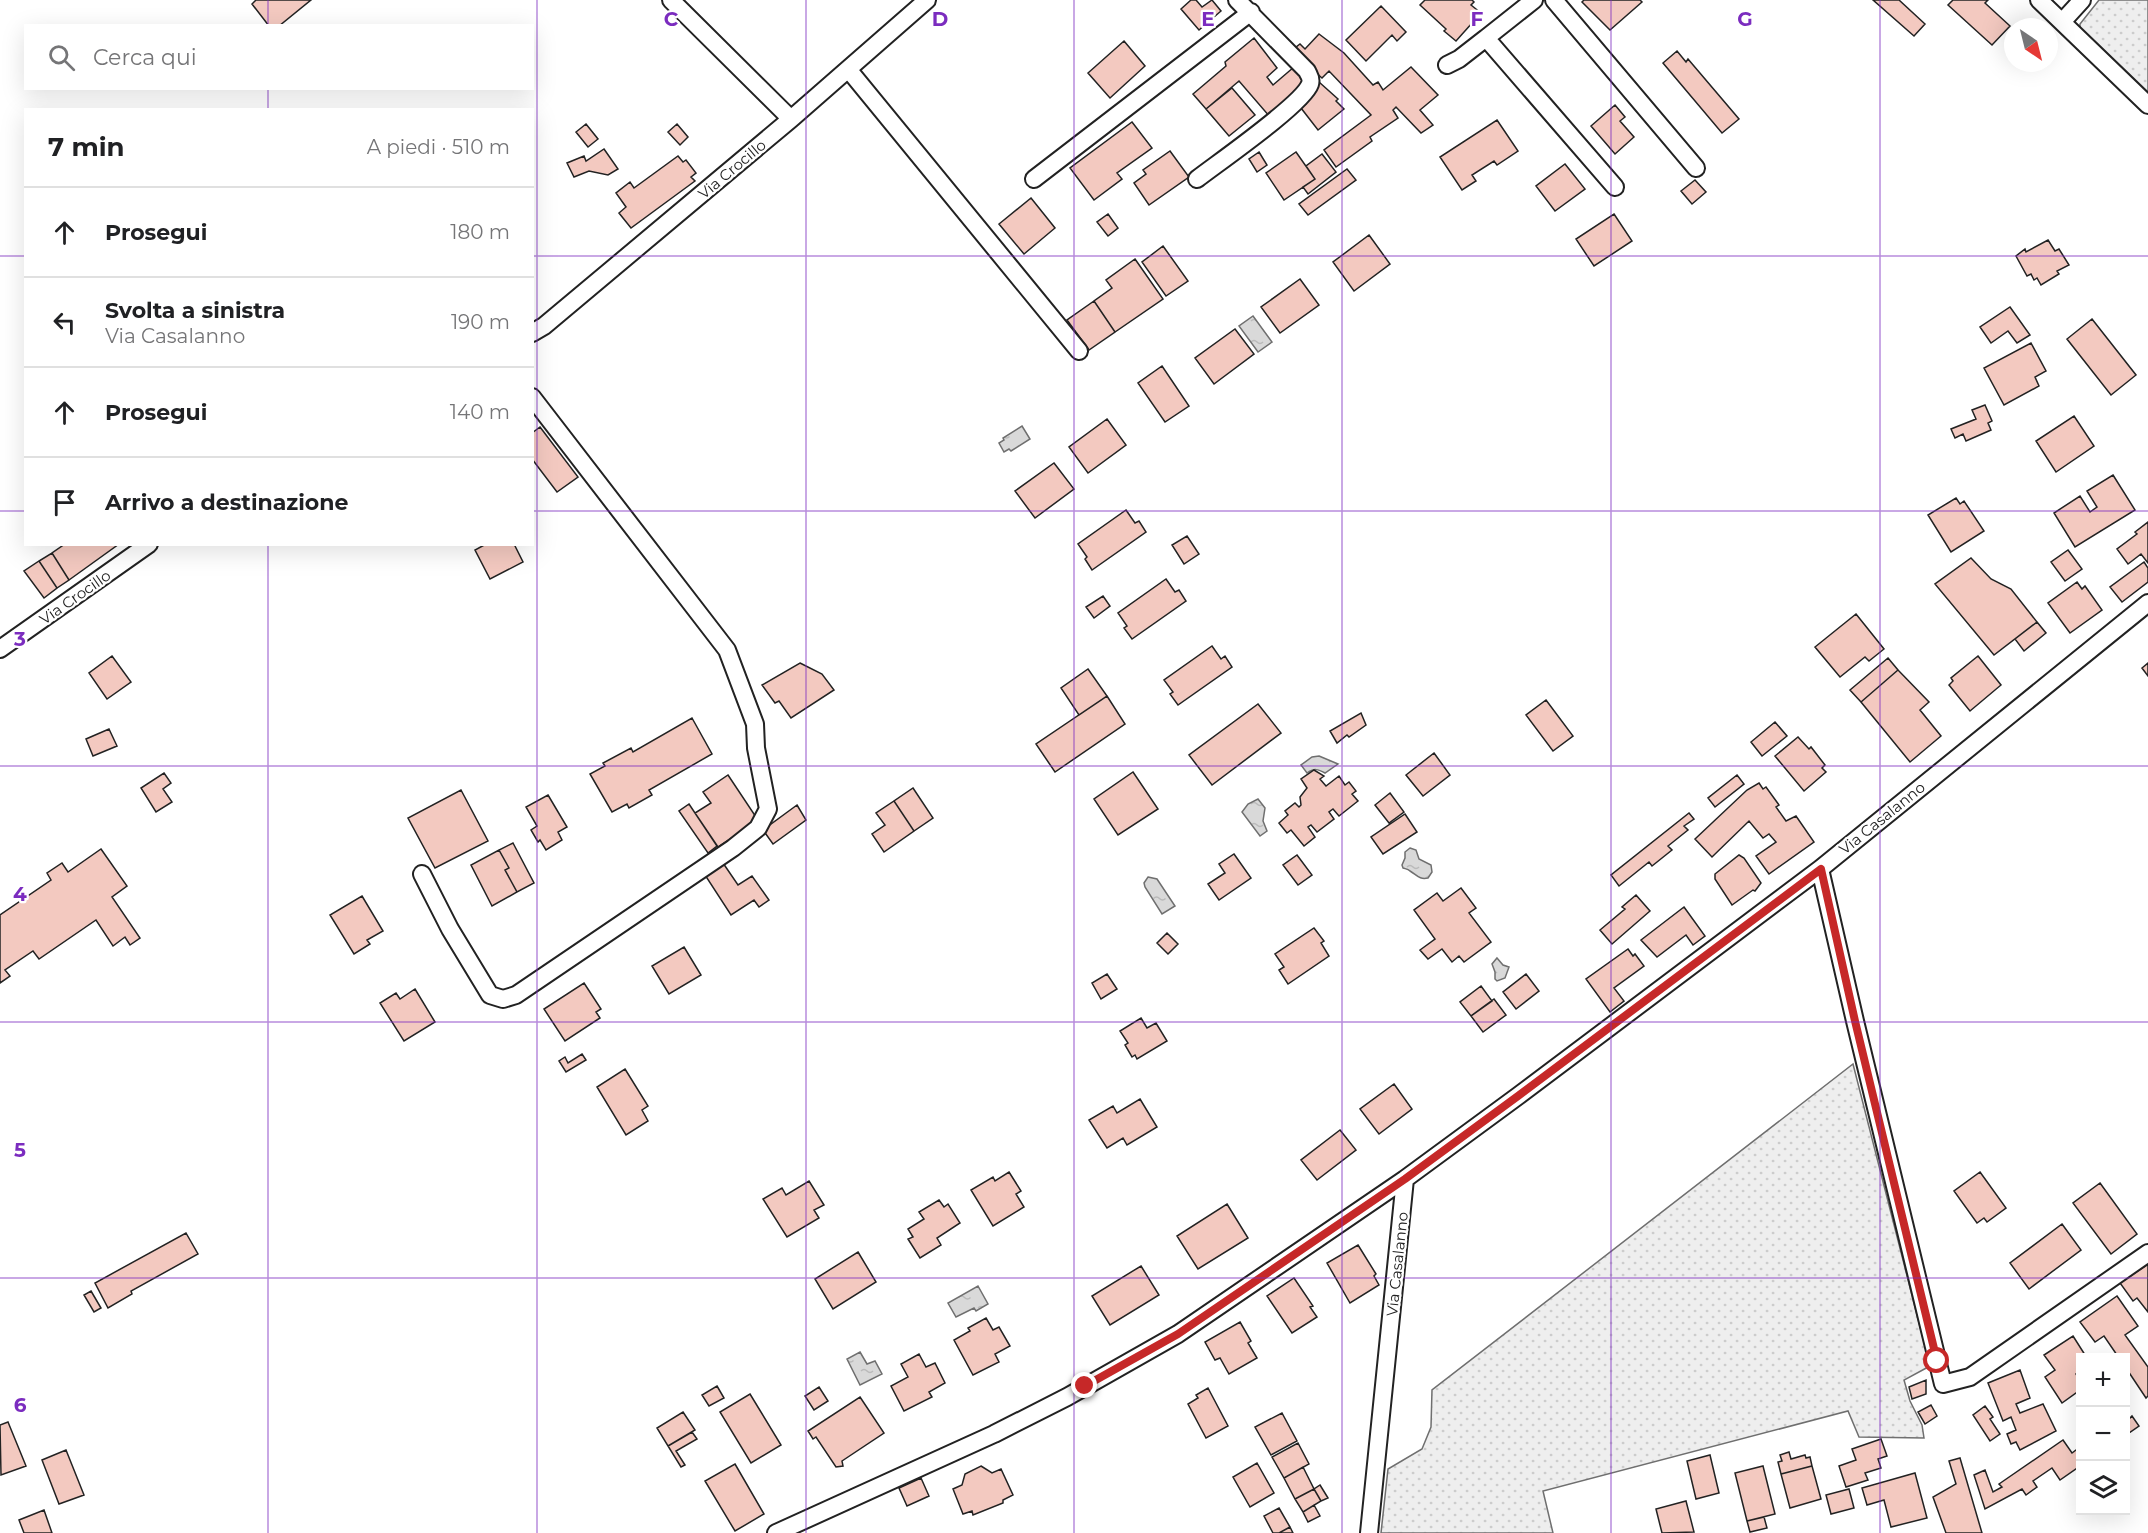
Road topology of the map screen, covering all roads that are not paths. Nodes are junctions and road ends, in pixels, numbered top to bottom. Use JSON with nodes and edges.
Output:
{"nodes":[{"id":1,"x":671,"y":0,"type":"edge"},
{"id":2,"x":927,"y":0,"type":"edge"},
{"id":3,"x":1237,"y":0,"type":"edge"},
{"id":4,"x":1534,"y":0,"type":"edge"},
{"id":5,"x":1554,"y":0,"type":"edge"},
{"id":6,"x":2039,"y":0,"type":"edge"},
{"id":7,"x":2082,"y":0,"type":"edge"},
{"id":8,"x":1251,"y":12,"type":"junction"},
{"id":9,"x":2062,"y":22,"type":"junction"},
{"id":10,"x":1486,"y":38,"type":"junction"},
{"id":11,"x":1447,"y":65,"type":"dead end"},
{"id":12,"x":848,"y":69,"type":"junction"},
{"id":13,"x":2148,"y":105,"type":"edge"},
{"id":14,"x":791,"y":119,"type":"junction"},
{"id":15,"x":1696,"y":168,"type":"dead end"},
{"id":16,"x":1034,"y":179,"type":"dead end"},
{"id":17,"x":1197,"y":179,"type":"dead end"},
{"id":18,"x":1616,"y":187,"type":"dead end"},
{"id":19,"x":534,"y":332,"type":"edge"},
{"id":20,"x":1079,"y":351,"type":"dead end"},
{"id":21,"x":534,"y":400,"type":"edge"},
{"id":22,"x":146,"y":546,"type":"edge"},
{"id":23,"x":2148,"y":603,"type":"edge"},
{"id":24,"x":0,"y":649,"type":"edge"},
{"id":25,"x":1821,"y":869,"type":"junction"},
{"id":26,"x":422,"y":874,"type":"dead end"},
{"id":27,"x":1405,"y":1179,"type":"junction"},
{"id":28,"x":2148,"y":1253,"type":"edge"},
{"id":29,"x":776,"y":1533,"type":"edge"},
{"id":30,"x":1370,"y":1533,"type":"edge"}],
"edges":[{"from":1,"to":14,"type":"street"},
{"from":2,"to":12,"type":"street","name":"Via Crocillo"},
{"from":3,"to":8,"type":"street"},
{"from":4,"to":10,"type":"street"},
{"from":5,"to":15,"type":"street"},
{"from":6,"to":9,"type":"street"},
{"from":7,"to":9,"type":"street"},
{"from":8,"to":16,"type":"street"},
{"from":8,"to":17,"type":"street"},
{"from":9,"to":13,"type":"street"},
{"from":10,"to":11,"type":"street"},
{"from":10,"to":18,"type":"street"},
{"from":12,"to":14,"type":"street","name":"Via Crocillo"},
{"from":12,"to":20,"type":"street"},
{"from":14,"to":19,"type":"street","name":"Via Crocillo"},
{"from":21,"to":26,"type":"street"},
{"from":22,"to":24,"type":"street","name":"Via Crocillo"},
{"from":23,"to":25,"type":"street","name":"Via Casalanno"},
{"from":25,"to":27,"type":"street","name":"Via Casalanno"},
{"from":25,"to":28,"type":"street"},
{"from":27,"to":29,"type":"street"},
{"from":27,"to":30,"type":"street","name":"Via Casalanno"}]}
